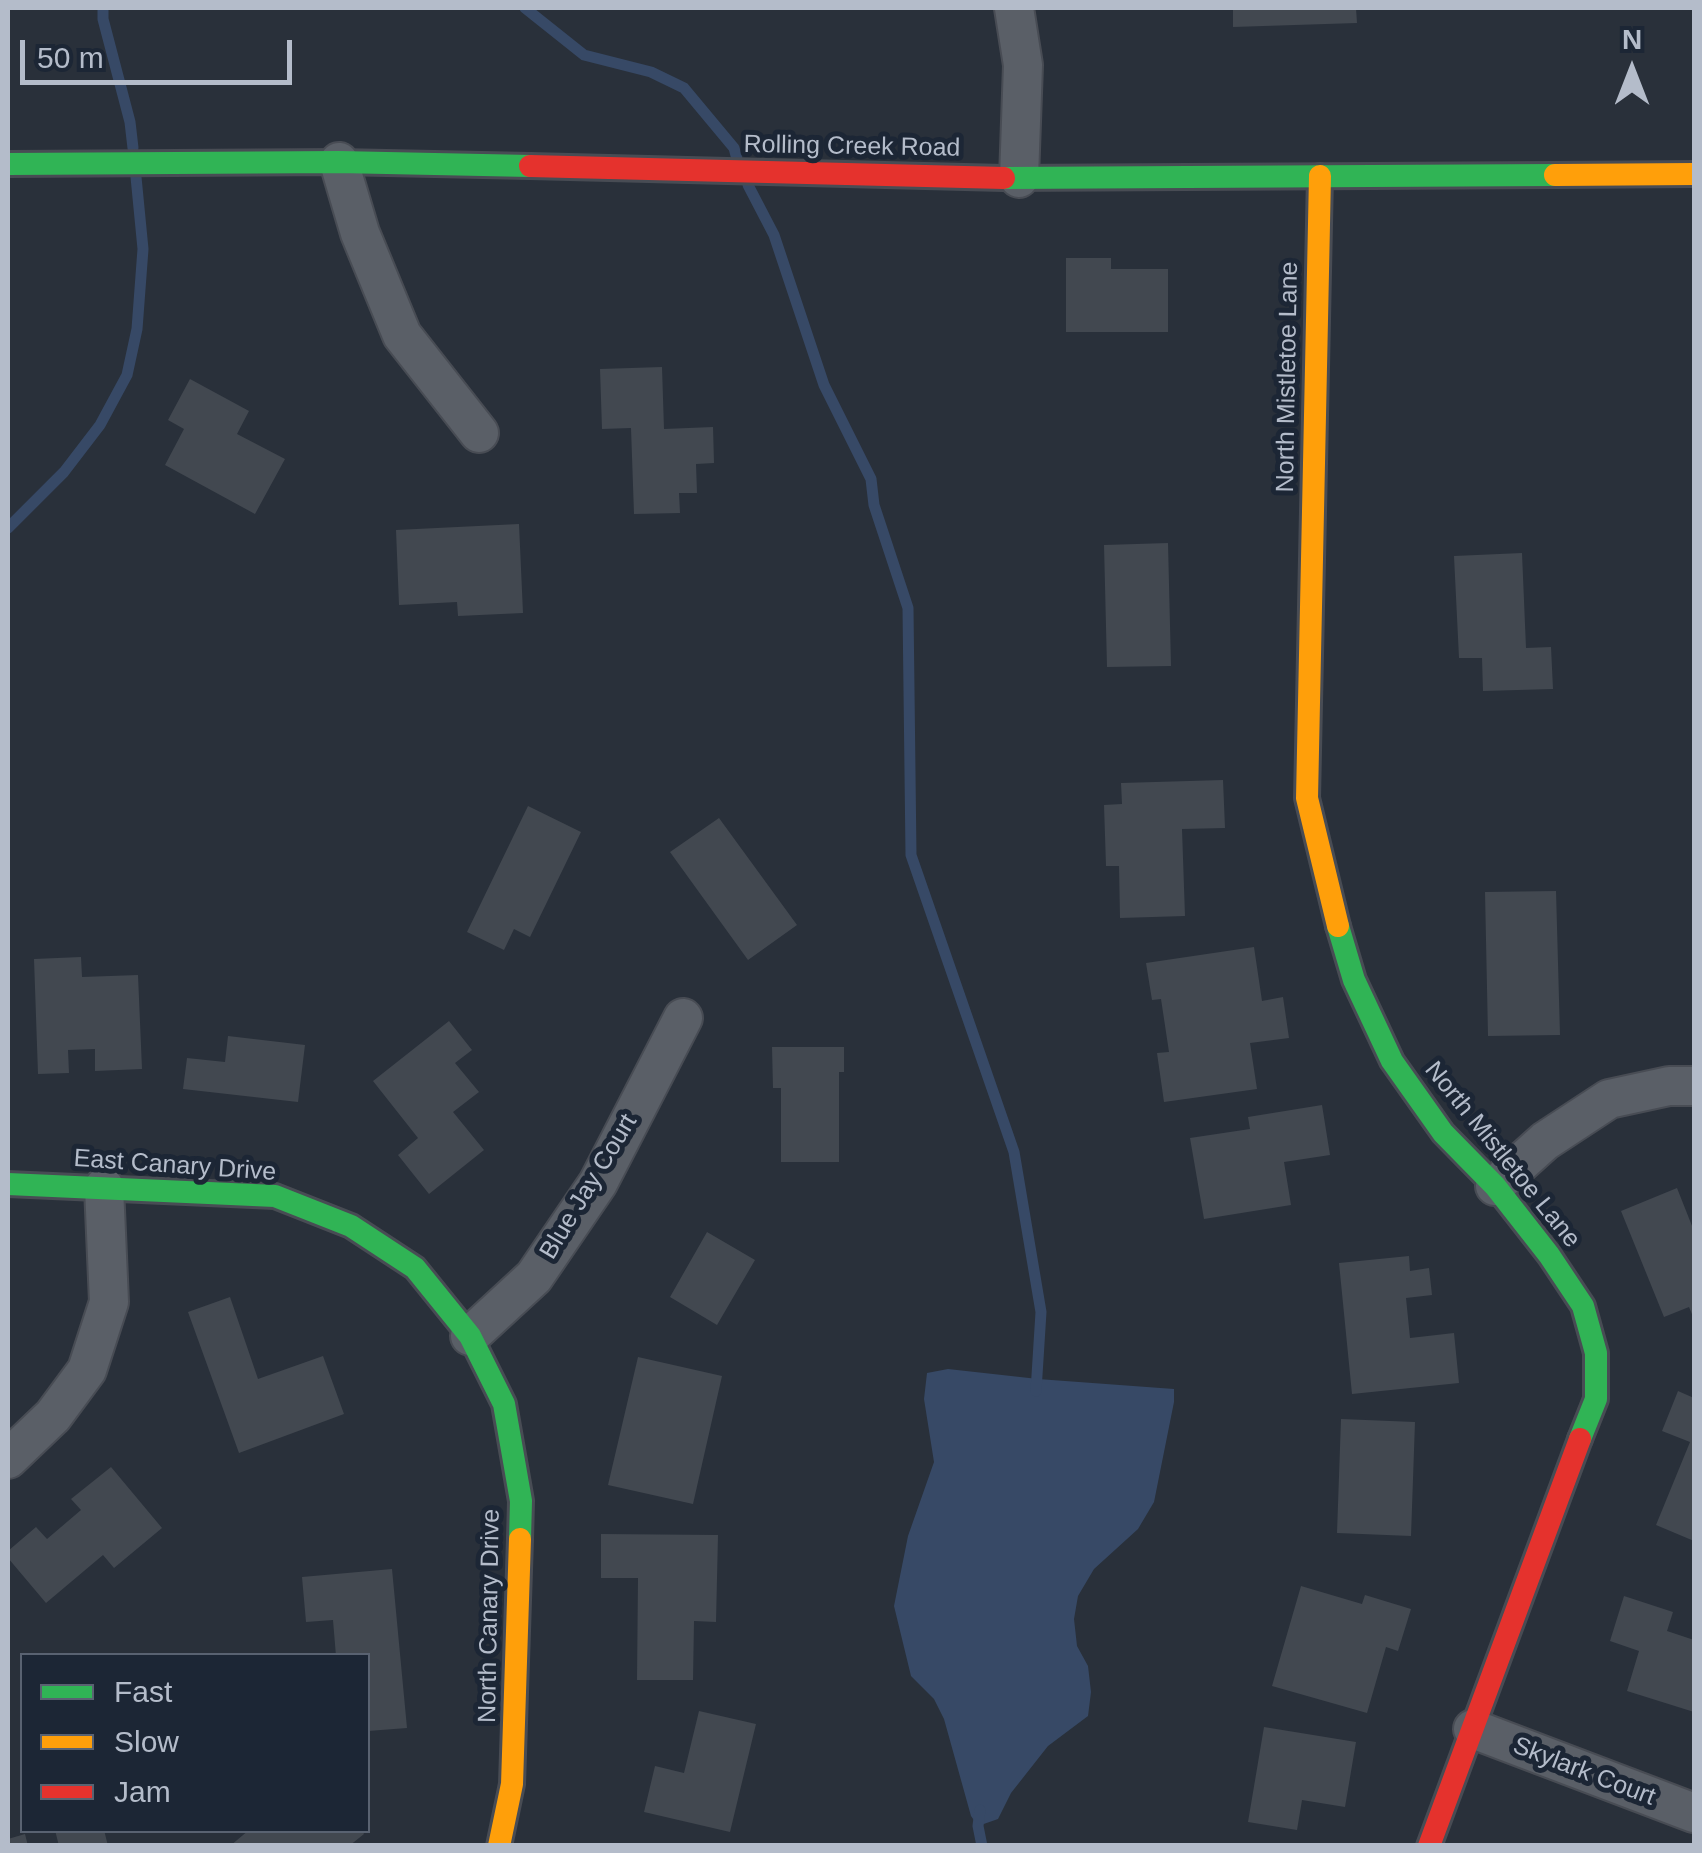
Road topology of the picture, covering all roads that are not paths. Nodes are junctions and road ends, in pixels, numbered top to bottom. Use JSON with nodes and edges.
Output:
{"nodes":[{"id":1,"x":1014,"y":8,"type":"edge"},
{"id":2,"x":339,"y":162,"type":"junction"},
{"id":3,"x":8,"y":164,"type":"edge"},
{"id":4,"x":1694,"y":174,"type":"edge"},
{"id":5,"x":1320,"y":176,"type":"junction"},
{"id":6,"x":1019,"y":178,"type":"junction"},
{"id":7,"x":479,"y":433,"type":"dead end"},
{"id":8,"x":683,"y":1018,"type":"dead end"},
{"id":9,"x":1694,"y":1086,"type":"edge"},
{"id":10,"x":8,"y":1184,"type":"edge"},
{"id":11,"x":1495,"y":1186,"type":"junction"},
{"id":12,"x":104,"y":1188,"type":"junction"},
{"id":13,"x":470,"y":1336,"type":"junction"},
{"id":14,"x":8,"y":1459,"type":"edge"},
{"id":15,"x":1473,"y":1730,"type":"junction"},
{"id":16,"x":1694,"y":1812,"type":"edge"},
{"id":17,"x":499,"y":1846,"type":"edge"},
{"id":18,"x":1428,"y":1846,"type":"edge"}],
"edges":[{"from":1,"to":6,"type":"street"},
{"from":2,"to":3,"type":"street","name":"Rolling Creek Road"},
{"from":2,"to":6,"type":"street","name":"Rolling Creek Road"},
{"from":2,"to":7,"type":"street"},
{"from":4,"to":5,"type":"street","name":"Rolling Creek Road"},
{"from":5,"to":6,"type":"street","name":"Rolling Creek Road"},
{"from":5,"to":11,"type":"street","name":"North Mistletoe Lane"},
{"from":8,"to":13,"type":"street","name":"Blue Jay Court"},
{"from":9,"to":11,"type":"street"},
{"from":10,"to":12,"type":"street","name":"East Canary Drive"},
{"from":11,"to":15,"type":"street","name":"North Mistletoe Lane"},
{"from":12,"to":13,"type":"street","name":"East Canary Drive"},
{"from":12,"to":14,"type":"street"},
{"from":13,"to":17,"type":"street","name":"North Canary Drive"},
{"from":15,"to":16,"type":"street","name":"Skylark Court"},
{"from":15,"to":18,"type":"street","name":"North Mistletoe Lane"}]}
